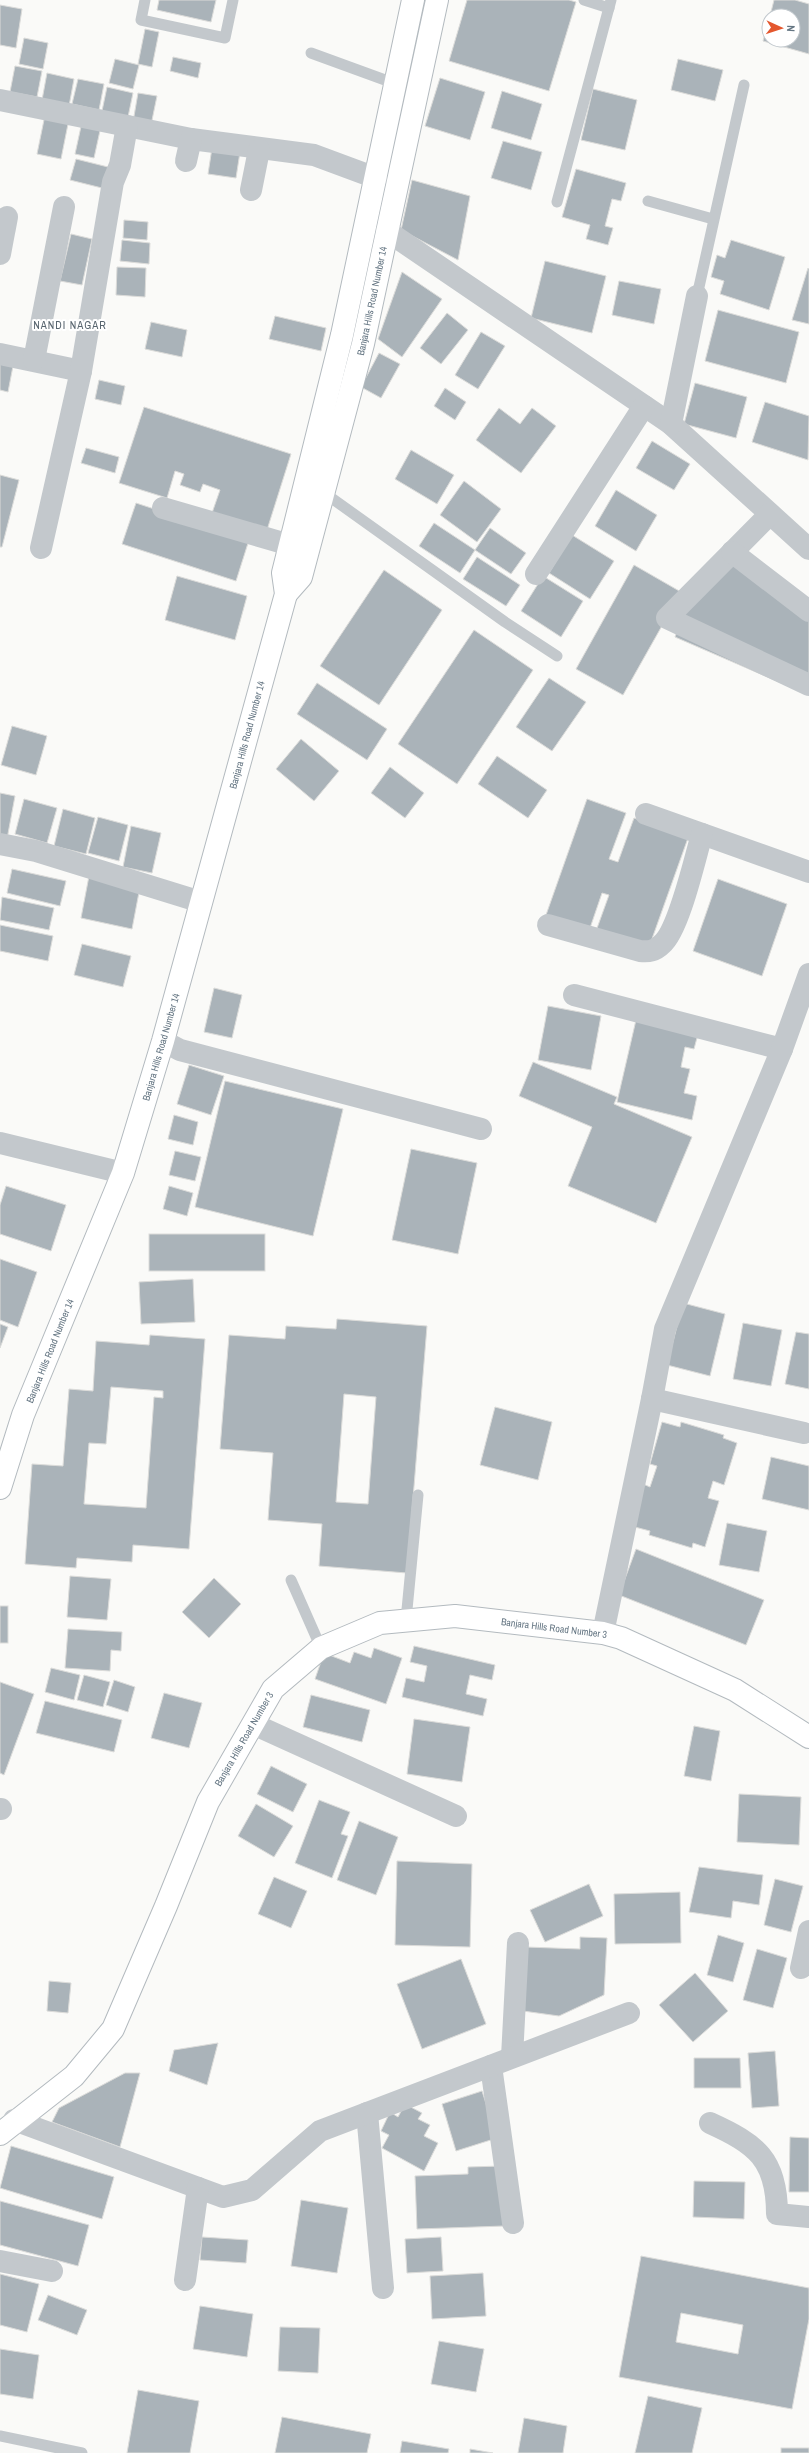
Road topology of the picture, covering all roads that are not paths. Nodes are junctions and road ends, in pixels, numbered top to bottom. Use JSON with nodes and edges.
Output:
{"nodes":[{"id":1,"x":145,"y":0,"type":"edge"},
{"id":2,"x":233,"y":0,"type":"edge"},
{"id":3,"x":413,"y":0,"type":"edge"},
{"id":4,"x":437,"y":0,"type":"edge"},
{"id":5,"x":584,"y":0,"type":"edge"},
{"id":6,"x":610,"y":4,"type":"edge"},
{"id":7,"x":311,"y":53,"type":"dead end"},
{"id":8,"x":396,"y":84,"type":"junction"},
{"id":9,"x":744,"y":85,"type":"dead end"},
{"id":10,"x":0,"y":100,"type":"edge"},
{"id":11,"x":127,"y":126,"type":"junction"},
{"id":12,"x":191,"y":139,"type":"junction"},
{"id":13,"x":259,"y":150,"type":"junction"},
{"id":14,"x":186,"y":162,"type":"dead end"},
{"id":15,"x":376,"y":178,"type":"junction"},
{"id":16,"x":251,"y":190,"type":"dead end"},
{"id":17,"x":648,"y":201,"type":"dead end"},
{"id":18,"x":557,"y":202,"type":"dead end"},
{"id":19,"x":64,"y":207,"type":"dead end"},
{"id":20,"x":7,"y":217,"type":"dead end"},
{"id":21,"x":713,"y":219,"type":"junction"},
{"id":22,"x":387,"y":230,"type":"junction"},
{"id":23,"x":0,"y":254,"type":"edge"},
{"id":24,"x":697,"y":296,"type":"joint"},
{"id":25,"x":0,"y":354,"type":"edge"},
{"id":26,"x":34,"y":360,"type":"junction"},
{"id":27,"x":81,"y":371,"type":"junction"},
{"id":28,"x":644,"y":406,"type":"junction"},
{"id":29,"x":671,"y":424,"type":"junction"},
{"id":30,"x":323,"y":492,"type":"junction"},
{"id":31,"x":163,"y":508,"type":"dead end"},
{"id":32,"x":770,"y":514,"type":"junction"},
{"id":33,"x":290,"y":545,"type":"junction"},
{"id":34,"x":41,"y":548,"type":"dead end"},
{"id":35,"x":809,"y":549,"type":"edge"},
{"id":36,"x":732,"y":552,"type":"junction"},
{"id":37,"x":536,"y":574,"type":"dead end"},
{"id":38,"x":286,"y":594,"type":"junction"},
{"id":39,"x":809,"y":611,"type":"edge"},
{"id":40,"x":557,"y":656,"type":"dead end"},
{"id":41,"x":809,"y":685,"type":"edge"},
{"id":42,"x":646,"y":814,"type":"dead end"},
{"id":43,"x":702,"y":834,"type":"junction"},
{"id":44,"x":0,"y":844,"type":"edge"},
{"id":45,"x":809,"y":872,"type":"edge"},
{"id":46,"x":201,"y":902,"type":"junction"},
{"id":47,"x":548,"y":925,"type":"dead end"},
{"id":48,"x":809,"y":974,"type":"edge"},
{"id":49,"x":574,"y":996,"type":"dead end"},
{"id":50,"x":164,"y":1041,"type":"junction"},
{"id":51,"x":782,"y":1049,"type":"junction"},
{"id":52,"x":481,"y":1129,"type":"dead end"},
{"id":53,"x":0,"y":1143,"type":"edge"},
{"id":54,"x":123,"y":1172,"type":"junction"},
{"id":55,"x":652,"y":1399,"type":"junction"},
{"id":56,"x":804,"y":1433,"type":"dead end"},
{"id":57,"x":0,"y":1488,"type":"edge"},
{"id":58,"x":418,"y":1495,"type":"dead end"},
{"id":59,"x":291,"y":1580,"type":"dead end"},
{"id":60,"x":406,"y":1620,"type":"junction"},
{"id":61,"x":603,"y":1633,"type":"junction"},
{"id":62,"x":321,"y":1648,"type":"junction"},
{"id":63,"x":253,"y":1724,"type":"junction"},
{"id":64,"x":809,"y":1738,"type":"edge"},
{"id":65,"x":456,"y":1816,"type":"dead end"},
{"id":66,"x":809,"y":1931,"type":"edge"},
{"id":67,"x":518,"y":1943,"type":"dead end"},
{"id":68,"x":801,"y":1968,"type":"dead end"},
{"id":69,"x":629,"y":2013,"type":"dead end"},
{"id":70,"x":512,"y":2057,"type":"junction"},
{"id":71,"x":491,"y":2066,"type":"junction"},
{"id":72,"x":367,"y":2113,"type":"junction"},
{"id":73,"x":710,"y":2123,"type":"dead end"},
{"id":74,"x":7,"y":2127,"type":"edge"},
{"id":75,"x":198,"y":2188,"type":"junction"},
{"id":76,"x":809,"y":2217,"type":"edge"},
{"id":77,"x":513,"y":2223,"type":"dead end"},
{"id":78,"x":0,"y":2261,"type":"edge"},
{"id":79,"x":52,"y":2271,"type":"dead end"},
{"id":80,"x":185,"y":2280,"type":"dead end"},
{"id":81,"x":383,"y":2288,"type":"dead end"},
{"id":82,"x":0,"y":2436,"type":"edge"},
{"id":83,"x":82,"y":2453,"type":"edge"}],
"edges":[{"from":1,"to":2,"type":"lane"},
{"from":3,"to":8,"type":"street","name":"Banjara Hills Road Number 14"},
{"from":4,"to":22,"type":"street","name":"Banjara Hills Road Number 14"},
{"from":5,"to":6,"type":"lane"},
{"from":6,"to":18,"type":"lane"},
{"from":7,"to":8,"type":"lane"},
{"from":8,"to":15,"type":"street","name":"Banjara Hills Road Number 14"},
{"from":9,"to":21,"type":"lane"},
{"from":10,"to":11,"type":"street"},
{"from":11,"to":12,"type":"street"},
{"from":11,"to":27,"type":"street"},
{"from":12,"to":13,"type":"street"},
{"from":12,"to":14,"type":"street"},
{"from":13,"to":15,"type":"street"},
{"from":13,"to":16,"type":"street"},
{"from":15,"to":33,"type":"street","name":"Banjara Hills Road Number 14"},
{"from":17,"to":21,"type":"lane"},
{"from":19,"to":26,"type":"street"},
{"from":20,"to":23,"type":"street"},
{"from":21,"to":24,"type":"lane"},
{"from":22,"to":28,"type":"street"},
{"from":22,"to":30,"type":"street","name":"Banjara Hills Road Number 14"},
{"from":24,"to":29,"type":"street"},
{"from":25,"to":26,"type":"street"},
{"from":26,"to":27,"type":"street"},
{"from":27,"to":34,"type":"street"},
{"from":28,"to":29,"type":"street"},
{"from":28,"to":37,"type":"street"},
{"from":29,"to":32,"type":"street"},
{"from":30,"to":38,"type":"street","name":"Banjara Hills Road Number 14"},
{"from":30,"to":40,"type":"lane"},
{"from":31,"to":33,"type":"street"},
{"from":32,"to":35,"type":"street"},
{"from":32,"to":36,"type":"street"},
{"from":33,"to":38,"type":"street","name":"Banjara Hills Road Number 14"},
{"from":36,"to":39,"type":"street"},
{"from":36,"to":41,"type":"street"},
{"from":38,"to":46,"type":"street","name":"Banjara Hills Road Number 14"},
{"from":42,"to":43,"type":"street"},
{"from":43,"to":45,"type":"street"},
{"from":43,"to":47,"type":"street"},
{"from":44,"to":46,"type":"street"},
{"from":46,"to":50,"type":"street","name":"Banjara Hills Road Number 14"},
{"from":48,"to":51,"type":"street"},
{"from":49,"to":51,"type":"street"},
{"from":50,"to":52,"type":"street"},
{"from":50,"to":54,"type":"street","name":"Banjara Hills Road Number 14"},
{"from":51,"to":55,"type":"street"},
{"from":53,"to":54,"type":"street"},
{"from":54,"to":57,"type":"street","name":"Banjara Hills Road Number 14"},
{"from":55,"to":56,"type":"street"},
{"from":55,"to":61,"type":"street"},
{"from":58,"to":60,"type":"lane"},
{"from":59,"to":62,"type":"lane"},
{"from":60,"to":61,"type":"street","name":"Banjara Hills Road Number 3"},
{"from":60,"to":62,"type":"street","name":"Banjara Hills Road Number 3"},
{"from":61,"to":64,"type":"street","name":"Banjara Hills Road Number 3"},
{"from":62,"to":63,"type":"street","name":"Banjara Hills Road Number 3"},
{"from":63,"to":65,"type":"street"},
{"from":63,"to":74,"type":"street","name":"Banjara Hills Road Number 3"},
{"from":66,"to":68,"type":"street"},
{"from":67,"to":70,"type":"street"},
{"from":69,"to":70,"type":"street"},
{"from":70,"to":71,"type":"street"},
{"from":71,"to":72,"type":"street"},
{"from":71,"to":77,"type":"street"},
{"from":72,"to":75,"type":"street"},
{"from":72,"to":81,"type":"street"},
{"from":73,"to":76,"type":"street"},
{"from":74,"to":75,"type":"street"},
{"from":75,"to":80,"type":"street"},
{"from":78,"to":79,"type":"street"},
{"from":82,"to":83,"type":"lane"}]}
